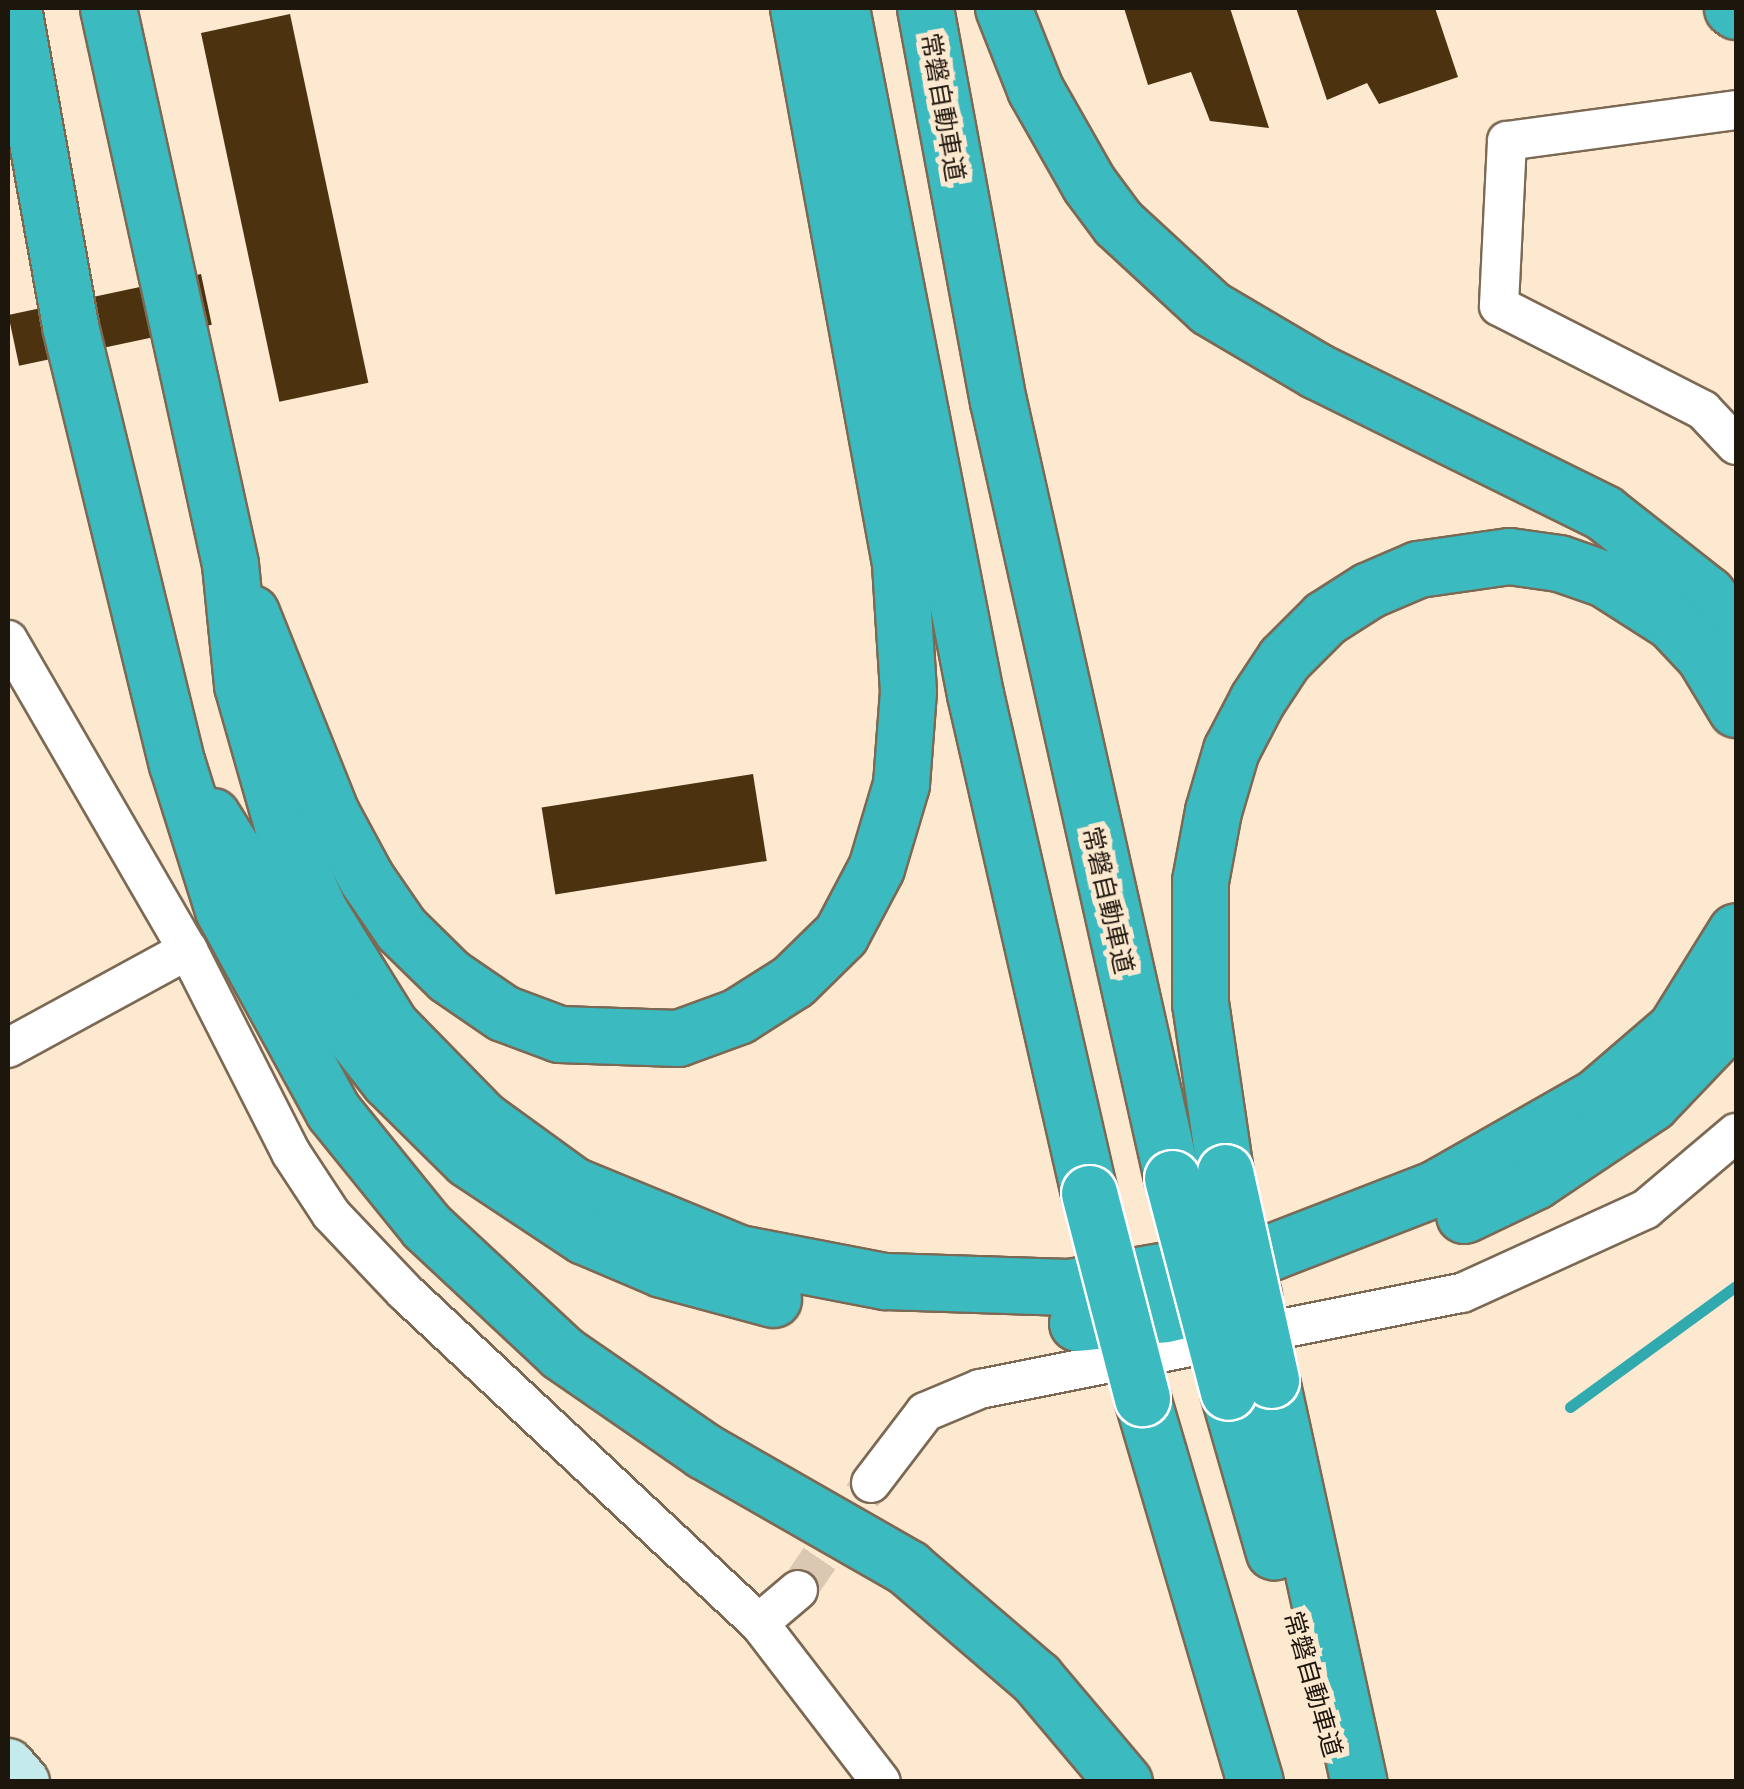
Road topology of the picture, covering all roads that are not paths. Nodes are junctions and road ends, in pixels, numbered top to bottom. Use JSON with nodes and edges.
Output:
{"nodes":[{"id":1,"x":13,"y":8,"type":"edge"},
{"id":2,"x":798,"y":8,"type":"edge"},
{"id":3,"x":841,"y":8,"type":"edge"},
{"id":4,"x":925,"y":8,"type":"edge"},
{"id":5,"x":1002,"y":8,"type":"edge"},
{"id":6,"x":107,"y":10,"type":"edge"},
{"id":7,"x":1736,"y":110,"type":"edge"},
{"id":8,"x":1736,"y":445,"type":"edge"},
{"id":9,"x":230,"y":564,"type":"junction"},
{"id":10,"x":1736,"y":632,"type":"edge"},
{"id":11,"x":8,"y":640,"type":"edge"},
{"id":12,"x":1736,"y":708,"type":"edge"},
{"id":13,"x":177,"y":764,"type":"junction"},
{"id":14,"x":1736,"y":932,"type":"edge"},
{"id":15,"x":188,"y":950,"type":"junction"},
{"id":16,"x":1736,"y":1014,"type":"edge"},
{"id":17,"x":8,"y":1048,"type":"edge"},
{"id":18,"x":1736,"y":1133,"type":"edge"},
{"id":19,"x":1250,"y":1386,"type":"junction"},
{"id":20,"x":870,"y":1483,"type":"tunnel mouth"},
{"id":21,"x":798,"y":1590,"type":"tunnel mouth"},
{"id":22,"x":759,"y":1623,"type":"junction"},
{"id":23,"x":8,"y":1764,"type":"edge"},
{"id":24,"x":23,"y":1782,"type":"edge"},
{"id":25,"x":882,"y":1782,"type":"edge"},
{"id":26,"x":1124,"y":1782,"type":"edge"},
{"id":27,"x":1255,"y":1782,"type":"edge"},
{"id":28,"x":1341,"y":1782,"type":"edge"},
{"id":29,"x":1359,"y":1782,"type":"edge"}],
"edges":[{"from":1,"to":13,"type":"highway"},
{"from":2,"to":9,"type":"highway"},
{"from":3,"to":27,"type":"highway","bridge":true},
{"from":4,"to":19,"type":"highway","name":"常磐自動車道","bridge":true},
{"from":5,"to":10,"type":"highway"},
{"from":6,"to":9,"type":"highway"},
{"from":7,"to":8,"type":"street"},
{"from":9,"to":14,"type":"highway"},
{"from":11,"to":15,"type":"street"},
{"from":12,"to":19,"type":"highway","bridge":true},
{"from":13,"to":16,"type":"highway"},
{"from":13,"to":26,"type":"highway"},
{"from":15,"to":17,"type":"street"},
{"from":15,"to":22,"type":"street"},
{"from":18,"to":20,"type":"street"},
{"from":19,"to":28,"type":"highway","name":"常磐自動車道"},
{"from":19,"to":29,"type":"highway"},
{"from":21,"to":22,"type":"street"},
{"from":22,"to":25,"type":"street"},
{"from":23,"to":24,"type":"street"}]}
